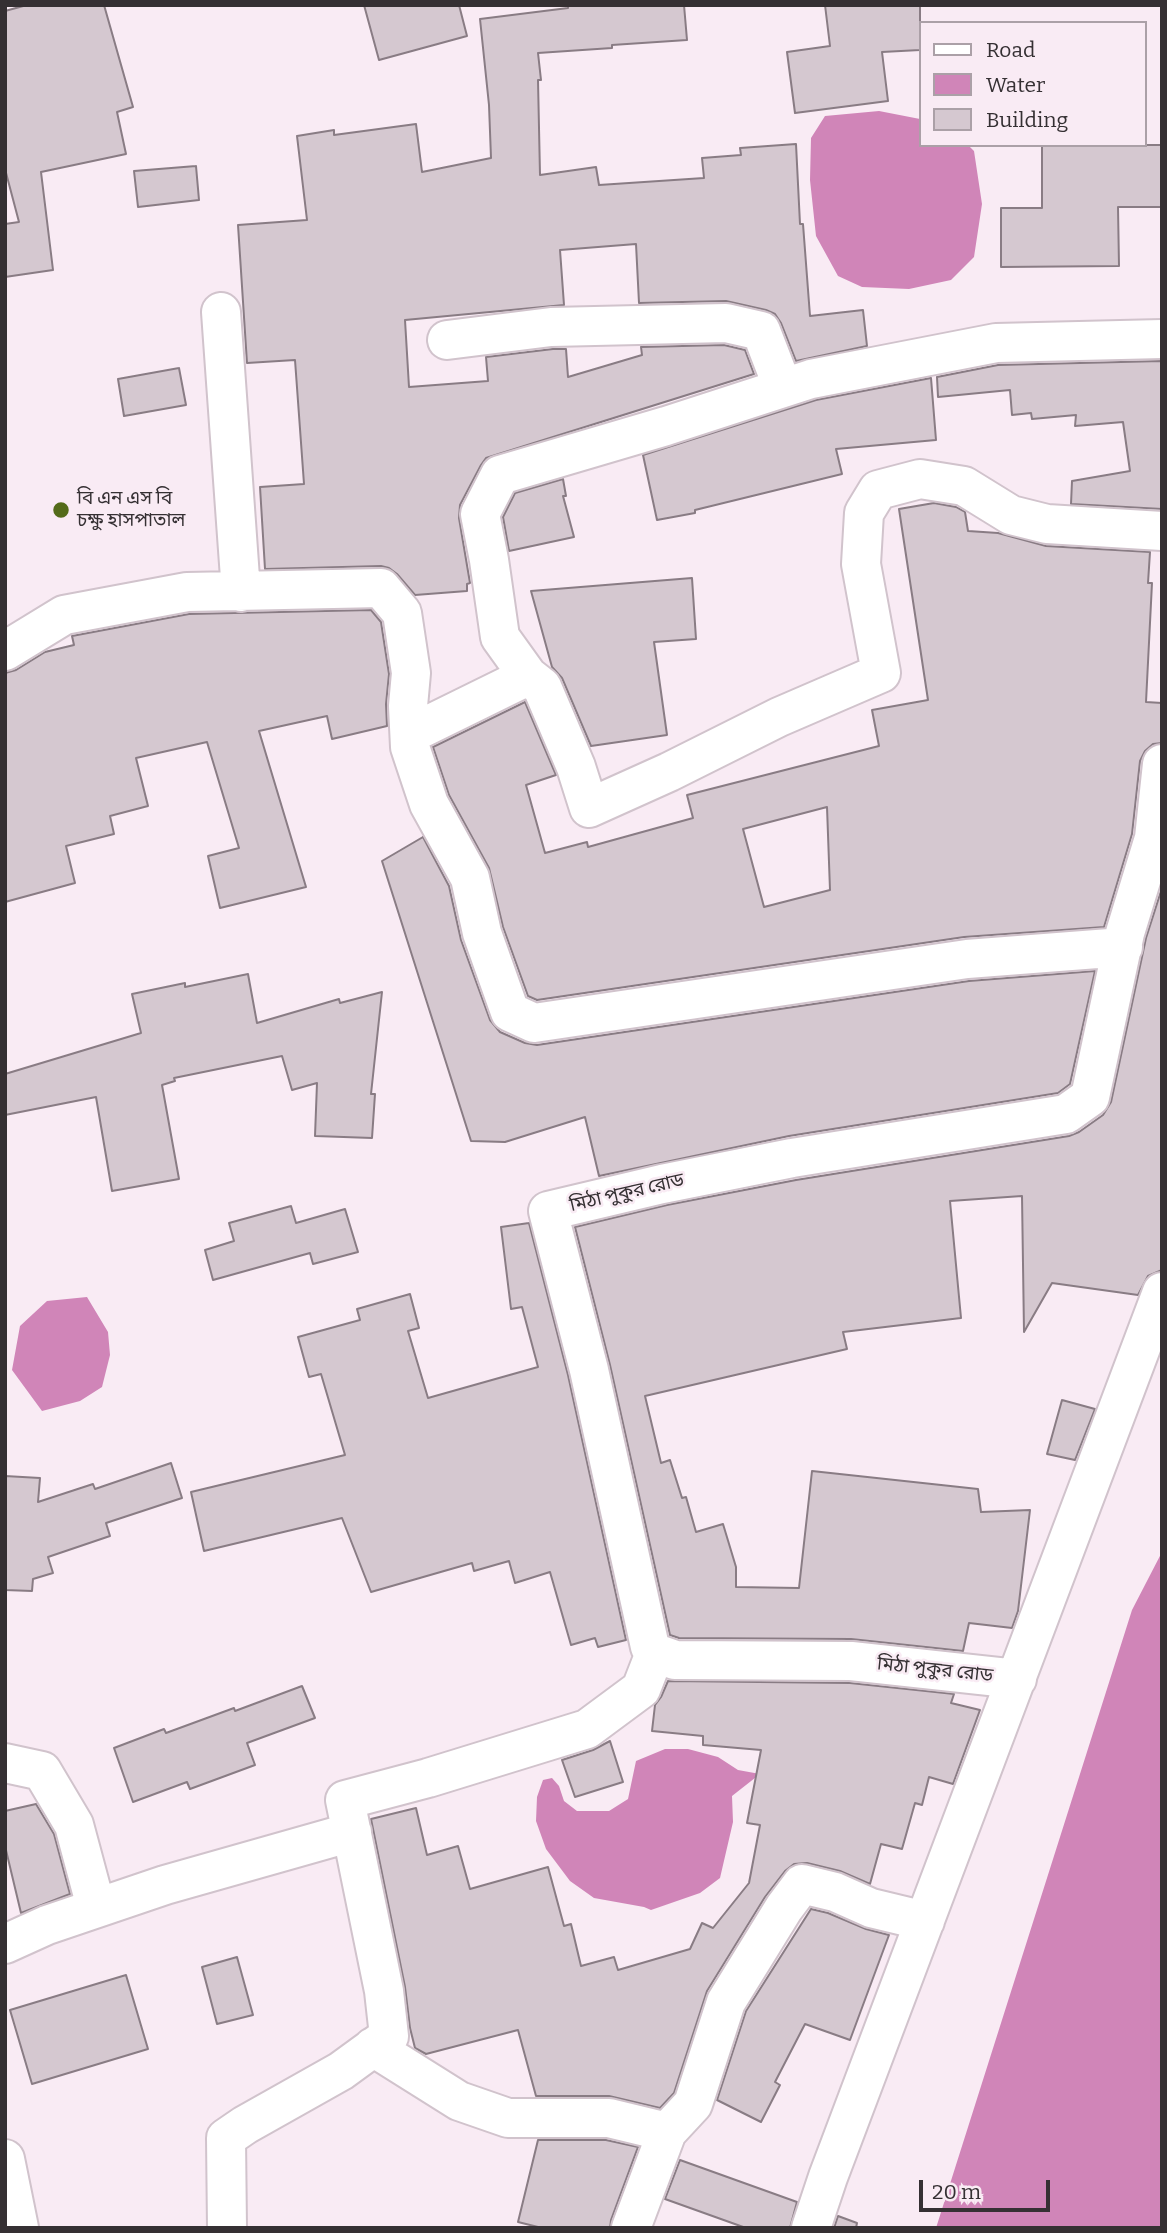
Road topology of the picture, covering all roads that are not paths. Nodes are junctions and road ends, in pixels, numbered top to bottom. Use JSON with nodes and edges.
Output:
{"nodes":[{"id":1,"x":221,"y":312,"type":"dead end"},
{"id":2,"x":1162,"y":339,"type":"edge"},
{"id":3,"x":447,"y":340,"type":"dead end"},
{"id":4,"x":783,"y":388,"type":"junction"},
{"id":5,"x":1162,"y":531,"type":"edge"},
{"id":6,"x":241,"y":592,"type":"junction"},
{"id":7,"x":5,"y":651,"type":"edge"},
{"id":8,"x":528,"y":676,"type":"junction"},
{"id":9,"x":410,"y":734,"type":"junction"},
{"id":10,"x":1162,"y":764,"type":"edge"},
{"id":11,"x":1123,"y":947,"type":"junction"},
{"id":12,"x":1162,"y":1292,"type":"edge"},
{"id":13,"x":655,"y":1653,"type":"junction"},
{"id":14,"x":1017,"y":1679,"type":"junction"},
{"id":15,"x":5,"y":1763,"type":"edge"},
{"id":16,"x":352,"y":1832,"type":"junction"},
{"id":17,"x":96,"y":1908,"type":"junction"},
{"id":18,"x":925,"y":1921,"type":"junction"},
{"id":19,"x":5,"y":1944,"type":"edge"},
{"id":20,"x":373,"y":2047,"type":"junction"},
{"id":21,"x":667,"y":2132,"type":"junction"},
{"id":22,"x":5,"y":2159,"type":"edge"},
{"id":23,"x":19,"y":2228,"type":"edge"},
{"id":24,"x":227,"y":2228,"type":"edge"},
{"id":25,"x":631,"y":2228,"type":"edge"},
{"id":26,"x":811,"y":2228,"type":"edge"}],
"edges":[{"from":1,"to":6,"type":"street"},
{"from":2,"to":4,"type":"street"},
{"from":3,"to":4,"type":"street"},
{"from":4,"to":8,"type":"street"},
{"from":5,"to":8,"type":"street"},
{"from":6,"to":7,"type":"street"},
{"from":6,"to":9,"type":"street"},
{"from":8,"to":9,"type":"street"},
{"from":9,"to":11,"type":"street"},
{"from":10,"to":11,"type":"street","name":"মিঠা পুকুর রোড"},
{"from":11,"to":13,"type":"street","name":"মিঠা পুকুর রোড"},
{"from":12,"to":14,"type":"street"},
{"from":13,"to":14,"type":"street","name":"মিঠা পুকুর রোড"},
{"from":13,"to":16,"type":"street"},
{"from":14,"to":18,"type":"street"},
{"from":15,"to":17,"type":"street"},
{"from":16,"to":17,"type":"street"},
{"from":16,"to":20,"type":"street"},
{"from":17,"to":19,"type":"street"},
{"from":18,"to":21,"type":"street"},
{"from":18,"to":26,"type":"street"},
{"from":20,"to":21,"type":"street"},
{"from":20,"to":24,"type":"street"},
{"from":21,"to":25,"type":"street"},
{"from":22,"to":23,"type":"street"}]}
